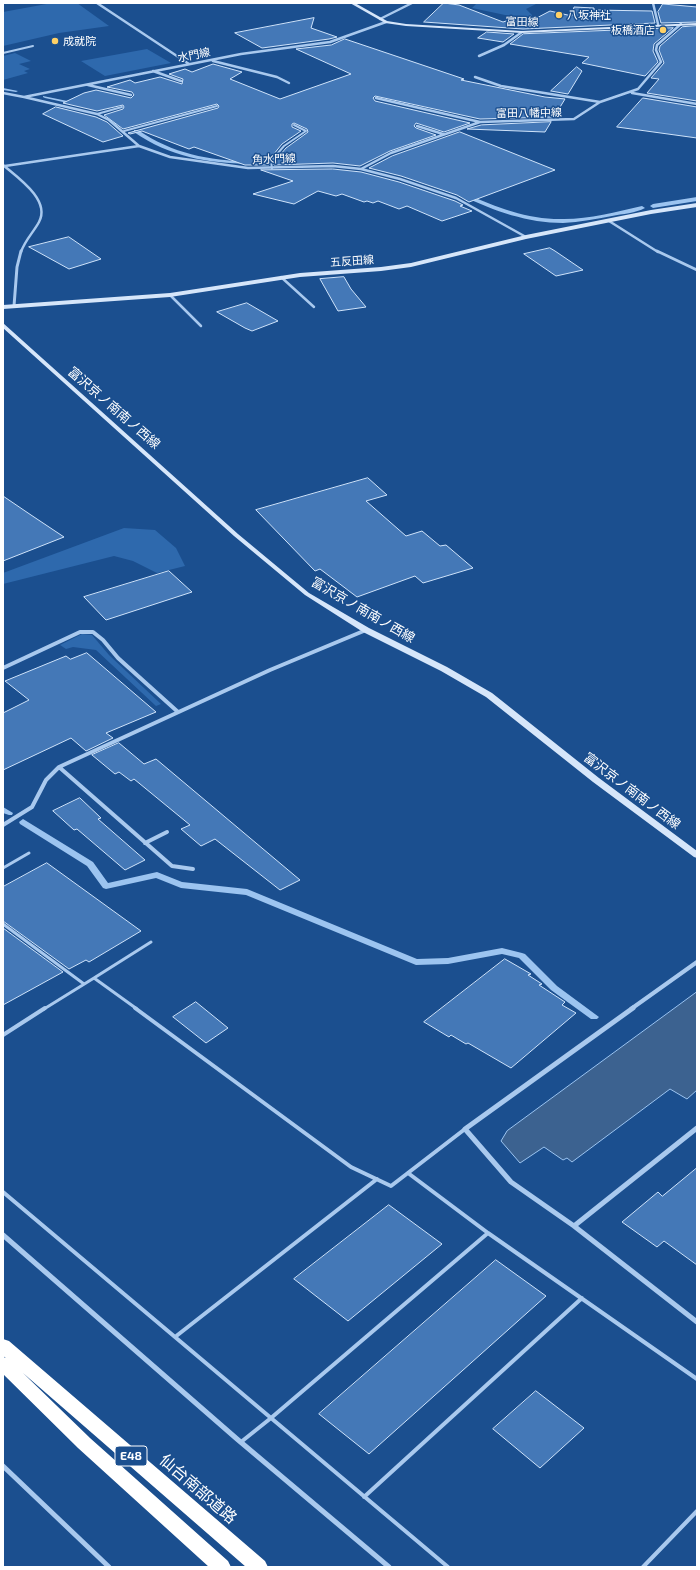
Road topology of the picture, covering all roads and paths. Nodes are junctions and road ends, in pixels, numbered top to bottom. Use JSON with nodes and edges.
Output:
{"nodes":[{"id":1,"x":97,"y":3,"type":"edge"},
{"id":2,"x":352,"y":3,"type":"edge"},
{"id":3,"x":412,"y":3,"type":"edge"},
{"id":4,"x":654,"y":3,"type":"edge"},
{"id":5,"x":380,"y":19,"type":"junction"},
{"id":6,"x":386,"y":22,"type":"junction"},
{"id":7,"x":658,"y":24,"type":"junction"},
{"id":8,"x":681,"y":24,"type":"junction"},
{"id":9,"x":697,"y":24,"type":"edge"},
{"id":10,"x":522,"y":32,"type":"junction"},
{"id":11,"x":33,"y":46,"type":"dead end"},
{"id":12,"x":3,"y":53,"type":"edge"},
{"id":13,"x":479,"y":56,"type":"dead end"},
{"id":14,"x":211,"y":60,"type":"junction"},
{"id":15,"x":189,"y":64,"type":"junction"},
{"id":16,"x":153,"y":71,"type":"junction"},
{"id":17,"x":475,"y":77,"type":"dead end"},
{"id":18,"x":181,"y":81,"type":"dead end"},
{"id":19,"x":289,"y":83,"type":"dead end"},
{"id":20,"x":86,"y":84,"type":"junction"},
{"id":21,"x":632,"y":93,"type":"junction"},
{"id":22,"x":3,"y":94,"type":"edge"},
{"id":23,"x":131,"y":95,"type":"dead end"},
{"id":24,"x":24,"y":97,"type":"junction"},
{"id":25,"x":376,"y":98,"type":"dead end"},
{"id":26,"x":600,"y":102,"type":"junction"},
{"id":27,"x":697,"y":104,"type":"edge"},
{"id":28,"x":217,"y":106,"type":"dead end"},
{"id":29,"x":122,"y":107,"type":"dead end"},
{"id":30,"x":96,"y":114,"type":"junction"},
{"id":31,"x":480,"y":122,"type":"junction"},
{"id":32,"x":294,"y":125,"type":"dead end"},
{"id":33,"x":417,"y":126,"type":"dead end"},
{"id":34,"x":124,"y":131,"type":"junction"},
{"id":35,"x":443,"y":134,"type":"junction"},
{"id":36,"x":139,"y":146,"type":"junction"},
{"id":37,"x":4,"y":166,"type":"edge"},
{"id":38,"x":272,"y":169,"type":"junction"},
{"id":39,"x":361,"y":169,"type":"junction"},
{"id":40,"x":697,"y":206,"type":"edge"},
{"id":41,"x":609,"y":221,"type":"junction"},
{"id":42,"x":526,"y":237,"type":"junction"},
{"id":43,"x":697,"y":270,"type":"edge"},
{"id":44,"x":281,"y":277,"type":"junction"},
{"id":45,"x":170,"y":295,"type":"junction"},
{"id":46,"x":14,"y":306,"type":"junction"},
{"id":47,"x":3,"y":307,"type":"edge"},
{"id":48,"x":314,"y":307,"type":"dead end"},
{"id":49,"x":3,"y":325,"type":"edge"},
{"id":50,"x":201,"y":326,"type":"dead end"},
{"id":51,"x":366,"y":630,"type":"junction"},
{"id":52,"x":3,"y":668,"type":"edge"},
{"id":53,"x":178,"y":712,"type":"junction"},
{"id":54,"x":58,"y":767,"type":"junction"},
{"id":55,"x":3,"y":825,"type":"edge"},
{"id":56,"x":167,"y":832,"type":"dead end"},
{"id":57,"x":145,"y":843,"type":"junction"},
{"id":58,"x":29,"y":853,"type":"dead end"},
{"id":59,"x":697,"y":855,"type":"edge"},
{"id":60,"x":3,"y":868,"type":"edge"},
{"id":61,"x":193,"y":869,"type":"dead end"},
{"id":62,"x":3,"y":924,"type":"edge"},
{"id":63,"x":151,"y":942,"type":"dead end"},
{"id":64,"x":697,"y":962,"type":"edge"},
{"id":65,"x":94,"y":978,"type":"junction"},
{"id":66,"x":84,"y":984,"type":"junction"},
{"id":67,"x":3,"y":1035,"type":"edge"},
{"id":68,"x":697,"y":1128,"type":"edge"},
{"id":69,"x":465,"y":1129,"type":"junction"},
{"id":70,"x":408,"y":1173,"type":"junction"},
{"id":71,"x":377,"y":1179,"type":"junction"},
{"id":72,"x":3,"y":1192,"type":"edge"},
{"id":73,"x":574,"y":1226,"type":"junction"},
{"id":74,"x":488,"y":1233,"type":"junction"},
{"id":75,"x":3,"y":1234,"type":"edge"},
{"id":76,"x":582,"y":1298,"type":"junction"},
{"id":77,"x":697,"y":1322,"type":"edge"},
{"id":78,"x":175,"y":1337,"type":"junction"},
{"id":79,"x":3,"y":1346,"type":"edge"},
{"id":80,"x":3,"y":1364,"type":"edge"},
{"id":81,"x":697,"y":1379,"type":"edge"},
{"id":82,"x":271,"y":1418,"type":"junction"},
{"id":83,"x":241,"y":1442,"type":"junction"},
{"id":84,"x":3,"y":1466,"type":"edge"},
{"id":85,"x":364,"y":1497,"type":"junction"},
{"id":86,"x":697,"y":1511,"type":"edge"},
{"id":87,"x":108,"y":1567,"type":"edge"},
{"id":88,"x":222,"y":1567,"type":"edge"},
{"id":89,"x":259,"y":1567,"type":"edge"},
{"id":90,"x":389,"y":1567,"type":"edge"},
{"id":91,"x":448,"y":1567,"type":"edge"},
{"id":92,"x":643,"y":1567,"type":"edge"}],
"edges":[{"from":1,"to":15,"type":"street"},
{"from":2,"to":5,"type":"street","name":"富田線"},
{"from":3,"to":5,"type":"street"},
{"from":4,"to":7,"type":"street"},
{"from":5,"to":6,"type":"street","name":"富田線"},
{"from":6,"to":10,"type":"street","name":"富田線"},
{"from":6,"to":14,"type":"street","name":"水門線"},
{"from":7,"to":8,"type":"street","name":"富田線"},
{"from":7,"to":10,"type":"street","name":"富田線"},
{"from":8,"to":9,"type":"street","name":"富田線"},
{"from":8,"to":21,"type":"street","name":"富田八幡中線"},
{"from":10,"to":13,"type":"street"},
{"from":11,"to":12,"type":"lane"},
{"from":14,"to":15,"type":"street","name":"水門線"},
{"from":14,"to":19,"type":"street"},
{"from":15,"to":16,"type":"street","name":"水門線"},
{"from":16,"to":18,"type":"street"},
{"from":16,"to":20,"type":"street","name":"水門線"},
{"from":17,"to":26,"type":"street"},
{"from":20,"to":23,"type":"street"},
{"from":20,"to":24,"type":"street","name":"水門線"},
{"from":21,"to":26,"type":"street","name":"富田八幡中線"},
{"from":21,"to":27,"type":"street"},
{"from":22,"to":24,"type":"street","name":"水門線"},
{"from":24,"to":30,"type":"street","name":"角水門線"},
{"from":25,"to":31,"type":"street"},
{"from":26,"to":31,"type":"street","name":"富田八幡中線"},
{"from":28,"to":34,"type":"lane"},
{"from":29,"to":30,"type":"lane"},
{"from":30,"to":34,"type":"street","name":"角水門線"},
{"from":31,"to":35,"type":"street","name":"富田八幡中線"},
{"from":32,"to":38,"type":"lane"},
{"from":33,"to":35,"type":"street"},
{"from":34,"to":36,"type":"street","name":"角水門線"},
{"from":35,"to":39,"type":"street","name":"富田八幡中線"},
{"from":36,"to":37,"type":"street"},
{"from":36,"to":38,"type":"street","name":"角水門線"},
{"from":37,"to":46,"type":"street"},
{"from":38,"to":39,"type":"street","name":"角水門線"},
{"from":39,"to":42,"type":"street","name":"角水門線"},
{"from":40,"to":41,"type":"street","name":"五反田線"},
{"from":41,"to":42,"type":"street","name":"五反田線"},
{"from":41,"to":43,"type":"street"},
{"from":42,"to":44,"type":"street","name":"五反田線"},
{"from":44,"to":45,"type":"street","name":"五反田線"},
{"from":44,"to":48,"type":"lane"},
{"from":45,"to":46,"type":"street","name":"五反田線"},
{"from":45,"to":50,"type":"lane"},
{"from":46,"to":47,"type":"street","name":"五反田線"},
{"from":49,"to":51,"type":"street","name":"富沢京ノ南南ノ西線"},
{"from":51,"to":53,"type":"street"},
{"from":51,"to":59,"type":"street","name":"富沢京ノ南南ノ西線"},
{"from":52,"to":53,"type":"street"},
{"from":53,"to":54,"type":"street"},
{"from":54,"to":55,"type":"street"},
{"from":54,"to":57,"type":"street"},
{"from":56,"to":57,"type":"street"},
{"from":57,"to":61,"type":"street"},
{"from":58,"to":60,"type":"lane"},
{"from":62,"to":66,"type":"lane"},
{"from":63,"to":65,"type":"lane"},
{"from":64,"to":69,"type":"street"},
{"from":65,"to":66,"type":"lane"},
{"from":65,"to":71,"type":"lane"},
{"from":66,"to":67,"type":"lane"},
{"from":68,"to":73,"type":"street"},
{"from":69,"to":70,"type":"lane"},
{"from":69,"to":73,"type":"street"},
{"from":70,"to":71,"type":"lane"},
{"from":70,"to":74,"type":"lane"},
{"from":71,"to":78,"type":"lane"},
{"from":72,"to":78,"type":"lane"},
{"from":73,"to":77,"type":"street"},
{"from":74,"to":76,"type":"lane"},
{"from":74,"to":82,"type":"lane"},
{"from":75,"to":83,"type":"street"},
{"from":76,"to":81,"type":"lane"},
{"from":76,"to":85,"type":"lane"},
{"from":78,"to":82,"type":"lane"},
{"from":79,"to":89,"type":"highway","name":"仙台南部道路","number":"E48"},
{"from":80,"to":88,"type":"highway","number":"E48"},
{"from":82,"to":83,"type":"lane"},
{"from":82,"to":85,"type":"lane"},
{"from":83,"to":90,"type":"street"},
{"from":84,"to":87,"type":"street"},
{"from":85,"to":91,"type":"lane"},
{"from":86,"to":92,"type":"lane"}]}
